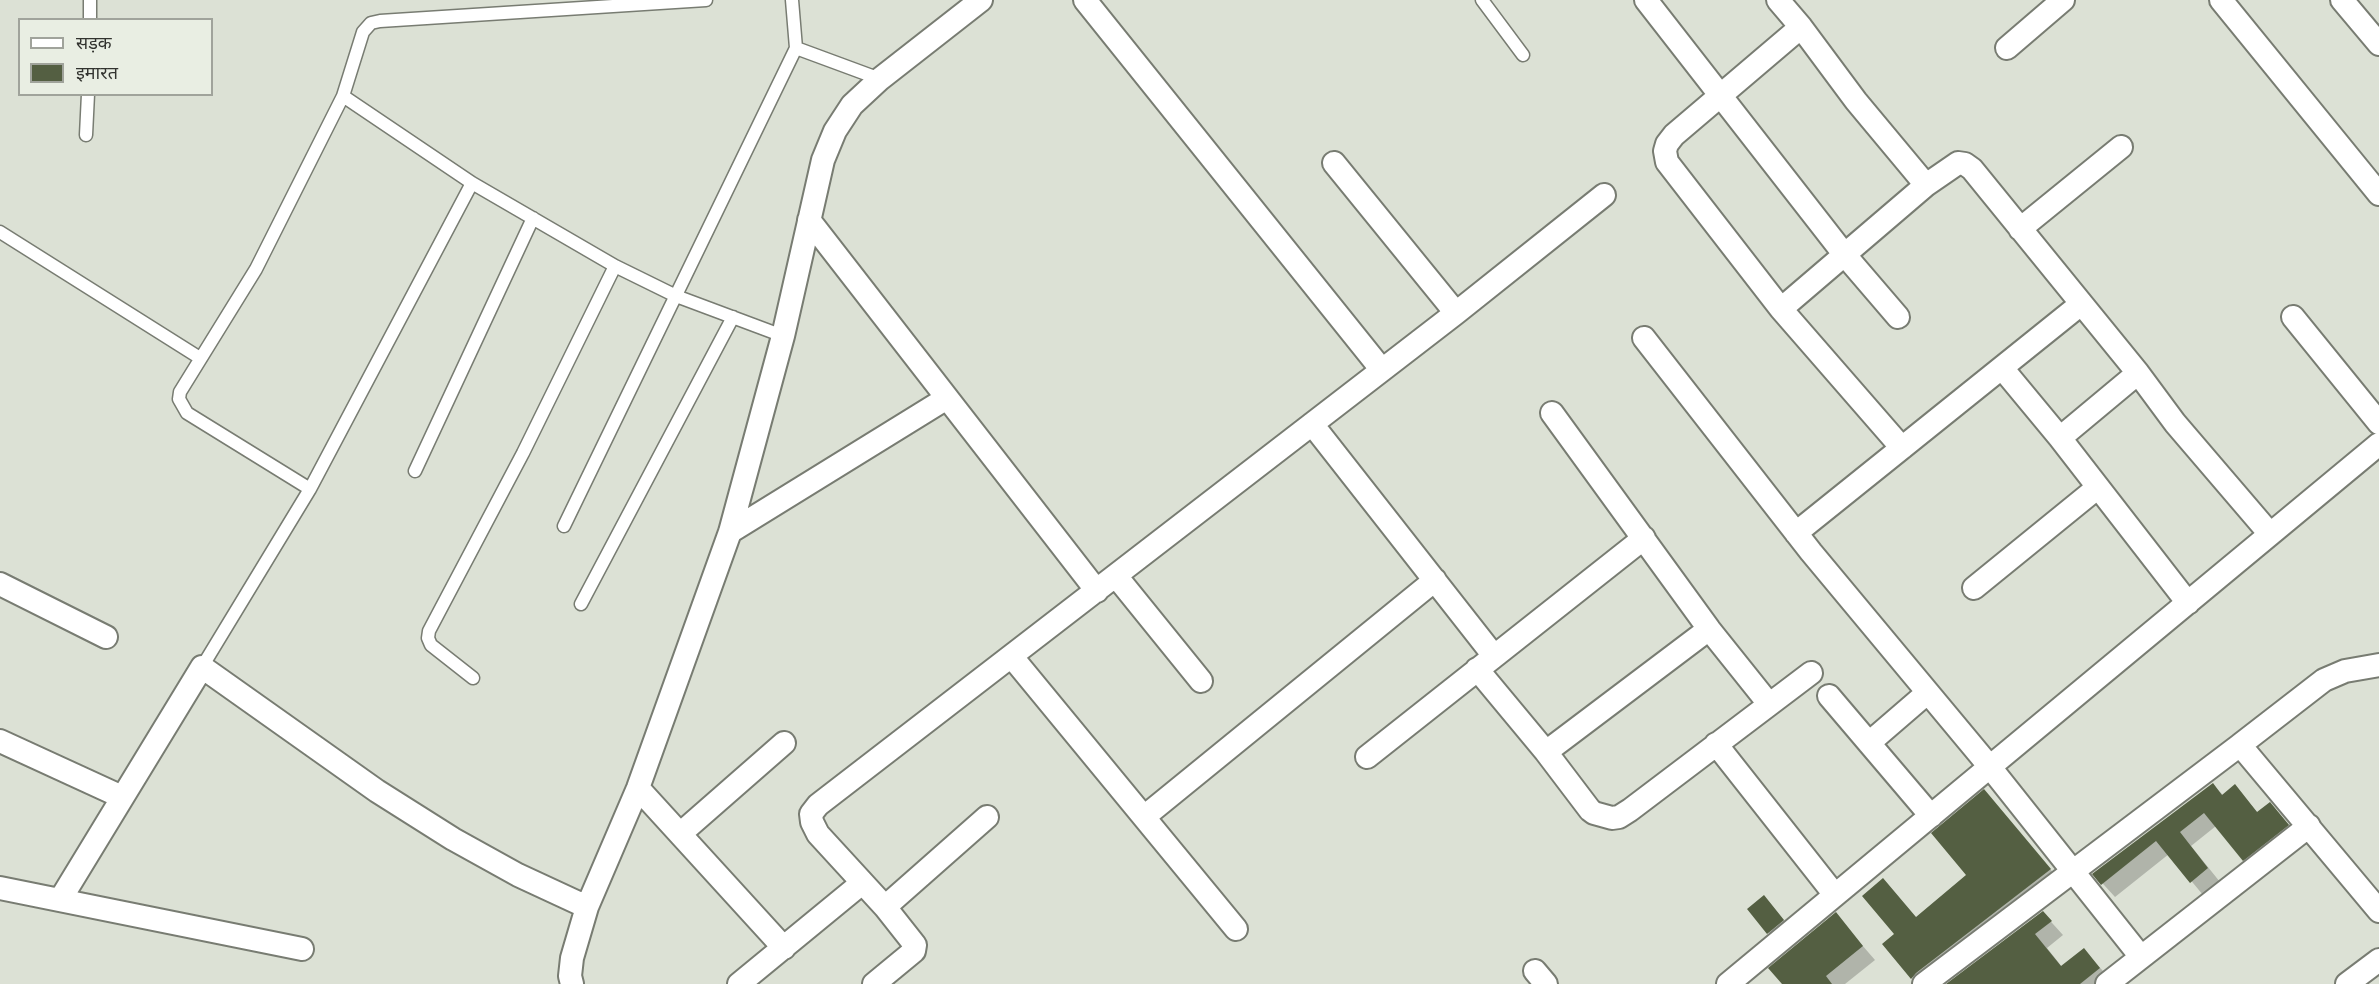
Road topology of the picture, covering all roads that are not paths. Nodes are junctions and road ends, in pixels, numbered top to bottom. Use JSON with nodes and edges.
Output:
{"nodes":[{"id":1,"x":90,"y":0,"type":"edge"},
{"id":2,"x":706,"y":0,"type":"edge"},
{"id":3,"x":792,"y":0,"type":"edge"},
{"id":4,"x":981,"y":0,"type":"edge"},
{"id":5,"x":1085,"y":0,"type":"edge"},
{"id":6,"x":1482,"y":0,"type":"edge"},
{"id":7,"x":1646,"y":0,"type":"edge"},
{"id":8,"x":1778,"y":0,"type":"edge"},
{"id":9,"x":2063,"y":0,"type":"edge"},
{"id":10,"x":2221,"y":0,"type":"edge"},
{"id":11,"x":2342,"y":0,"type":"edge"},
{"id":12,"x":579,"y":5,"type":"edge"},
{"id":13,"x":90,"y":18,"type":"edge"},
{"id":14,"x":1801,"y":27,"type":"junction"},
{"id":15,"x":2379,"y":44,"type":"edge"},
{"id":16,"x":796,"y":48,"type":"junction"},
{"id":17,"x":2007,"y":48,"type":"dead end"},
{"id":18,"x":1523,"y":55,"type":"dead end"},
{"id":19,"x":880,"y":79,"type":"junction"},
{"id":20,"x":88,"y":96,"type":"edge"},
{"id":21,"x":343,"y":96,"type":"junction"},
{"id":22,"x":1722,"y":96,"type":"junction"},
{"id":23,"x":86,"y":135,"type":"dead end"},
{"id":24,"x":2121,"y":147,"type":"dead end"},
{"id":25,"x":1334,"y":163,"type":"dead end"},
{"id":26,"x":472,"y":183,"type":"junction"},
{"id":27,"x":1926,"y":185,"type":"junction"},
{"id":28,"x":2379,"y":194,"type":"edge"},
{"id":29,"x":1604,"y":195,"type":"dead end"},
{"id":30,"x":532,"y":218,"type":"junction"},
{"id":31,"x":809,"y":220,"type":"junction"},
{"id":32,"x":2020,"y":229,"type":"junction"},
{"id":33,"x":0,"y":232,"type":"edge"},
{"id":34,"x":1844,"y":254,"type":"junction"},
{"id":35,"x":615,"y":266,"type":"junction"},
{"id":36,"x":676,"y":296,"type":"junction"},
{"id":37,"x":2081,"y":304,"type":"junction"},
{"id":38,"x":1781,"y":309,"type":"junction"},
{"id":39,"x":1456,"y":313,"type":"junction"},
{"id":40,"x":733,"y":317,"type":"junction"},
{"id":41,"x":1898,"y":317,"type":"dead end"},
{"id":42,"x":2293,"y":317,"type":"dead end"},
{"id":43,"x":783,"y":336,"type":"junction"},
{"id":44,"x":1644,"y":338,"type":"dead end"},
{"id":45,"x":200,"y":358,"type":"junction"},
{"id":46,"x":2002,"y":368,"type":"junction"},
{"id":47,"x":1382,"y":370,"type":"junction"},
{"id":48,"x":2138,"y":373,"type":"junction"},
{"id":49,"x":947,"y":398,"type":"junction"},
{"id":50,"x":1552,"y":413,"type":"dead end"},
{"id":51,"x":2379,"y":423,"type":"edge"},
{"id":52,"x":1312,"y":424,"type":"junction"},
{"id":53,"x":2061,"y":438,"type":"junction"},
{"id":54,"x":2379,"y":444,"type":"edge"},
{"id":55,"x":1902,"y":448,"type":"junction"},
{"id":56,"x":415,"y":471,"type":"dead end"},
{"id":57,"x":2097,"y":488,"type":"junction"},
{"id":58,"x":310,"y":489,"type":"junction"},
{"id":59,"x":564,"y":526,"type":"dead end"},
{"id":60,"x":730,"y":532,"type":"junction"},
{"id":61,"x":1796,"y":533,"type":"junction"},
{"id":62,"x":2270,"y":534,"type":"junction"},
{"id":63,"x":1644,"y":538,"type":"junction"},
{"id":64,"x":1116,"y":576,"type":"junction"},
{"id":65,"x":1435,"y":580,"type":"junction"},
{"id":66,"x":0,"y":584,"type":"edge"},
{"id":67,"x":1974,"y":588,"type":"dead end"},
{"id":68,"x":1097,"y":591,"type":"junction"},
{"id":69,"x":2188,"y":603,"type":"junction"},
{"id":70,"x":581,"y":604,"type":"dead end"},
{"id":71,"x":1709,"y":629,"type":"junction"},
{"id":72,"x":106,"y":637,"type":"dead end"},
{"id":73,"x":1012,"y":657,"type":"junction"},
{"id":74,"x":1486,"y":663,"type":"junction"},
{"id":75,"x":2379,"y":665,"type":"edge"},
{"id":76,"x":202,"y":667,"type":"junction"},
{"id":77,"x":1811,"y":673,"type":"dead end"},
{"id":78,"x":473,"y":678,"type":"dead end"},
{"id":79,"x":1202,"y":681,"type":"dead end"},
{"id":80,"x":1927,"y":693,"type":"junction"},
{"id":81,"x":1829,"y":696,"type":"dead end"},
{"id":82,"x":1769,"y":704,"type":"junction"},
{"id":83,"x":0,"y":741,"type":"edge"},
{"id":84,"x":783,"y":743,"type":"dead end"},
{"id":85,"x":1869,"y":743,"type":"junction"},
{"id":86,"x":1716,"y":744,"type":"junction"},
{"id":87,"x":2240,"y":746,"type":"junction"},
{"id":88,"x":1546,"y":752,"type":"junction"},
{"id":89,"x":1367,"y":757,"type":"dead end"},
{"id":90,"x":1990,"y":767,"type":"junction"},
{"id":91,"x":638,"y":788,"type":"junction"},
{"id":92,"x":122,"y":797,"type":"junction"},
{"id":93,"x":1930,"y":816,"type":"junction"},
{"id":94,"x":987,"y":817,"type":"dead end"},
{"id":95,"x":1144,"y":817,"type":"junction"},
{"id":96,"x":2309,"y":826,"type":"junction"},
{"id":97,"x":680,"y":834,"type":"junction"},
{"id":98,"x":2072,"y":871,"type":"junction"},
{"id":99,"x":862,"y":883,"type":"junction"},
{"id":100,"x":0,"y":888,"type":"edge"},
{"id":101,"x":1835,"y":895,"type":"junction"},
{"id":102,"x":60,"y":900,"type":"junction"},
{"id":103,"x":587,"y":907,"type":"junction"},
{"id":104,"x":885,"y":907,"type":"junction"},
{"id":105,"x":2379,"y":911,"type":"edge"},
{"id":106,"x":1236,"y":929,"type":"dead end"},
{"id":107,"x":784,"y":948,"type":"junction"},
{"id":108,"x":302,"y":949,"type":"dead end"},
{"id":109,"x":2141,"y":957,"type":"junction"},
{"id":110,"x":2379,"y":960,"type":"edge"},
{"id":111,"x":572,"y":984,"type":"edge"},
{"id":112,"x":740,"y":984,"type":"edge"},
{"id":113,"x":874,"y":984,"type":"edge"},
{"id":114,"x":1728,"y":984,"type":"edge"},
{"id":115,"x":1924,"y":984,"type":"edge"},
{"id":116,"x":2107,"y":984,"type":"edge"},
{"id":117,"x":2347,"y":984,"type":"edge"}],
"edges":[{"from":1,"to":13,"type":"lane"},
{"from":2,"to":12,"type":"lane"},
{"from":3,"to":16,"type":"lane"},
{"from":4,"to":19,"type":"street"},
{"from":5,"to":47,"type":"street"},
{"from":6,"to":18,"type":"lane"},
{"from":7,"to":22,"type":"street"},
{"from":8,"to":14,"type":"street"},
{"from":9,"to":17,"type":"street"},
{"from":10,"to":28,"type":"street"},
{"from":11,"to":15,"type":"street"},
{"from":12,"to":21,"type":"lane"},
{"from":14,"to":22,"type":"street"},
{"from":14,"to":27,"type":"street"},
{"from":16,"to":19,"type":"lane"},
{"from":16,"to":36,"type":"lane"},
{"from":19,"to":31,"type":"street"},
{"from":20,"to":23,"type":"lane"},
{"from":21,"to":26,"type":"lane"},
{"from":21,"to":45,"type":"lane"},
{"from":22,"to":34,"type":"street"},
{"from":22,"to":38,"type":"street"},
{"from":24,"to":32,"type":"street"},
{"from":25,"to":39,"type":"street"},
{"from":26,"to":30,"type":"lane"},
{"from":26,"to":58,"type":"lane"},
{"from":27,"to":32,"type":"street"},
{"from":27,"to":34,"type":"street"},
{"from":29,"to":39,"type":"street"},
{"from":30,"to":35,"type":"lane"},
{"from":30,"to":56,"type":"lane"},
{"from":31,"to":43,"type":"street"},
{"from":31,"to":49,"type":"street"},
{"from":32,"to":37,"type":"street"},
{"from":33,"to":45,"type":"lane"},
{"from":34,"to":38,"type":"street"},
{"from":34,"to":41,"type":"street"},
{"from":35,"to":36,"type":"lane"},
{"from":35,"to":78,"type":"lane"},
{"from":36,"to":40,"type":"lane"},
{"from":36,"to":59,"type":"lane"},
{"from":37,"to":46,"type":"street"},
{"from":37,"to":48,"type":"street"},
{"from":38,"to":55,"type":"street"},
{"from":39,"to":47,"type":"street"},
{"from":40,"to":43,"type":"lane"},
{"from":40,"to":70,"type":"lane"},
{"from":42,"to":51,"type":"street"},
{"from":43,"to":60,"type":"street"},
{"from":44,"to":61,"type":"street"},
{"from":45,"to":58,"type":"lane"},
{"from":46,"to":53,"type":"street"},
{"from":46,"to":55,"type":"street"},
{"from":47,"to":52,"type":"street"},
{"from":48,"to":53,"type":"street"},
{"from":48,"to":62,"type":"street"},
{"from":49,"to":60,"type":"street"},
{"from":49,"to":68,"type":"street"},
{"from":50,"to":63,"type":"street"},
{"from":52,"to":64,"type":"street"},
{"from":52,"to":65,"type":"street"},
{"from":53,"to":57,"type":"street"},
{"from":54,"to":62,"type":"street"},
{"from":55,"to":61,"type":"street"},
{"from":57,"to":67,"type":"street"},
{"from":57,"to":69,"type":"street"},
{"from":58,"to":76,"type":"lane"},
{"from":60,"to":91,"type":"street"},
{"from":61,"to":80,"type":"street"},
{"from":62,"to":69,"type":"street"},
{"from":63,"to":71,"type":"street"},
{"from":63,"to":74,"type":"street"},
{"from":64,"to":68,"type":"street"},
{"from":64,"to":79,"type":"street"},
{"from":65,"to":74,"type":"street"},
{"from":65,"to":95,"type":"street"},
{"from":66,"to":72,"type":"street"},
{"from":68,"to":73,"type":"street"},
{"from":69,"to":90,"type":"street"},
{"from":71,"to":82,"type":"street"},
{"from":71,"to":88,"type":"street"},
{"from":73,"to":95,"type":"street"},
{"from":73,"to":99,"type":"street"},
{"from":74,"to":88,"type":"street"},
{"from":74,"to":89,"type":"street"},
{"from":75,"to":87,"type":"street"},
{"from":76,"to":92,"type":"street"},
{"from":76,"to":103,"type":"street"},
{"from":77,"to":82,"type":"street"},
{"from":80,"to":85,"type":"street"},
{"from":80,"to":90,"type":"street"},
{"from":81,"to":85,"type":"street"},
{"from":82,"to":86,"type":"street"},
{"from":83,"to":92,"type":"street"},
{"from":84,"to":97,"type":"street"},
{"from":85,"to":93,"type":"street"},
{"from":86,"to":88,"type":"street"},
{"from":86,"to":101,"type":"street"},
{"from":87,"to":96,"type":"street"},
{"from":87,"to":98,"type":"street"},
{"from":90,"to":93,"type":"street"},
{"from":90,"to":98,"type":"street"},
{"from":91,"to":97,"type":"street"},
{"from":91,"to":103,"type":"street"},
{"from":92,"to":102,"type":"street"},
{"from":93,"to":101,"type":"street"},
{"from":94,"to":104,"type":"street"},
{"from":95,"to":106,"type":"street"},
{"from":96,"to":105,"type":"street"},
{"from":96,"to":109,"type":"street"},
{"from":97,"to":107,"type":"street"},
{"from":98,"to":109,"type":"street"},
{"from":98,"to":115,"type":"street"},
{"from":99,"to":104,"type":"street"},
{"from":99,"to":107,"type":"street"},
{"from":100,"to":102,"type":"street"},
{"from":101,"to":114,"type":"street"},
{"from":102,"to":108,"type":"street"},
{"from":103,"to":111,"type":"street"},
{"from":104,"to":113,"type":"street"},
{"from":107,"to":112,"type":"street"},
{"from":109,"to":116,"type":"street"},
{"from":110,"to":117,"type":"street"}]}
